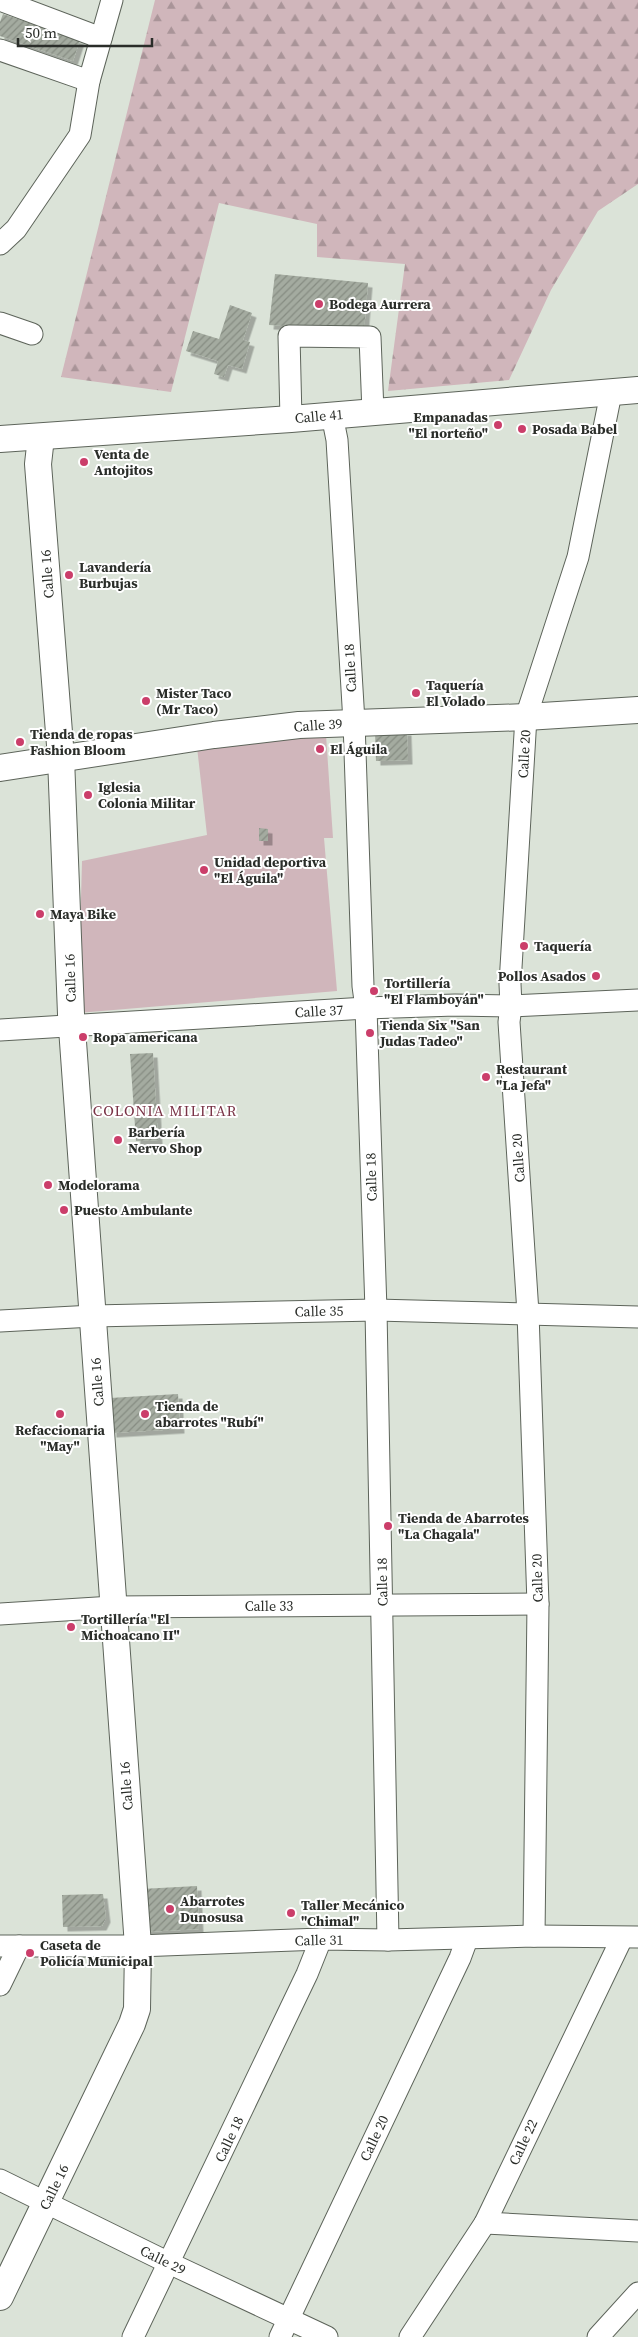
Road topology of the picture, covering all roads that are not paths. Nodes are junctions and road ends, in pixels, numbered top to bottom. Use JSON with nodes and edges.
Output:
{"nodes":[{"id":1,"x":0,"y":0,"type":"edge"},
{"id":2,"x":112,"y":0,"type":"edge"},
{"id":3,"x":101,"y":38,"type":"junction"},
{"id":4,"x":0,"y":50,"type":"edge"},
{"id":5,"x":89,"y":81,"type":"junction"},
{"id":6,"x":0,"y":244,"type":"edge"},
{"id":7,"x":0,"y":324,"type":"edge"},
{"id":8,"x":32,"y":334,"type":"dead end"},
{"id":9,"x":638,"y":390,"type":"edge"},
{"id":10,"x":611,"y":393,"type":"junction"},
{"id":11,"x":373,"y":412,"type":"junction"},
{"id":12,"x":332,"y":415,"type":"junction"},
{"id":13,"x":291,"y":419,"type":"junction"},
{"id":14,"x":41,"y":437,"type":"junction"},
{"id":15,"x":0,"y":440,"type":"edge"},
{"id":16,"x":638,"y":710,"type":"edge"},
{"id":17,"x":526,"y":717,"type":"junction"},
{"id":18,"x":354,"y":722,"type":"junction"},
{"id":19,"x":61,"y":758,"type":"junction"},
{"id":20,"x":0,"y":768,"type":"edge"},
{"id":21,"x":638,"y":1000,"type":"edge"},
{"id":22,"x":511,"y":1006,"type":"junction"},
{"id":23,"x":366,"y":1008,"type":"junction"},
{"id":24,"x":73,"y":1025,"type":"junction"},
{"id":25,"x":0,"y":1030,"type":"edge"},
{"id":26,"x":376,"y":1310,"type":"junction"},
{"id":27,"x":528,"y":1313,"type":"junction"},
{"id":28,"x":93,"y":1316,"type":"junction"},
{"id":29,"x":638,"y":1317,"type":"edge"},
{"id":30,"x":0,"y":1321,"type":"edge"},
{"id":31,"x":538,"y":1604,"type":"junction"},
{"id":32,"x":382,"y":1605,"type":"junction"},
{"id":33,"x":113,"y":1607,"type":"junction"},
{"id":34,"x":0,"y":1614,"type":"edge"},
{"id":35,"x":534,"y":1936,"type":"junction"},
{"id":36,"x":630,"y":1938,"type":"edge"},
{"id":37,"x":321,"y":1939,"type":"junction"},
{"id":38,"x":467,"y":1939,"type":"junction"},
{"id":39,"x":388,"y":1940,"type":"junction"},
{"id":40,"x":9,"y":1946,"type":"edge"},
{"id":41,"x":138,"y":1946,"type":"junction"},
{"id":42,"x":0,"y":1985,"type":"edge"},
{"id":43,"x":0,"y":2180,"type":"edge"},
{"id":44,"x":46,"y":2202,"type":"junction"},
{"id":45,"x":485,"y":2223,"type":"junction"},
{"id":46,"x":638,"y":2231,"type":"edge"},
{"id":47,"x":170,"y":2263,"type":"junction"},
{"id":48,"x":638,"y":2293,"type":"edge"},
{"id":49,"x":0,"y":2297,"type":"edge"},
{"id":50,"x":284,"y":2328,"type":"edge"},
{"id":51,"x":133,"y":2337,"type":"edge"},
{"id":52,"x":327,"y":2337,"type":"edge"},
{"id":53,"x":410,"y":2337,"type":"edge"},
{"id":54,"x":598,"y":2337,"type":"edge"}],
"edges":[{"from":1,"to":3,"type":"street"},
{"from":2,"to":3,"type":"street"},
{"from":3,"to":5,"type":"street"},
{"from":4,"to":5,"type":"street"},
{"from":5,"to":6,"type":"street"},
{"from":7,"to":8,"type":"street"},
{"from":9,"to":10,"type":"main road","name":"Calle 41"},
{"from":10,"to":11,"type":"main road","name":"Calle 41"},
{"from":10,"to":17,"type":"street","name":"Calle 20"},
{"from":11,"to":12,"type":"main road","name":"Calle 41"},
{"from":11,"to":13,"type":"street"},
{"from":12,"to":13,"type":"main road","name":"Calle 41"},
{"from":12,"to":18,"type":"street","name":"Calle 18"},
{"from":13,"to":14,"type":"main road","name":"Calle 41"},
{"from":14,"to":15,"type":"main road","name":"Calle 41"},
{"from":14,"to":19,"type":"main road","name":"Calle 16"},
{"from":16,"to":17,"type":"main road","name":"Calle 39"},
{"from":17,"to":18,"type":"main road","name":"Calle 39"},
{"from":17,"to":22,"type":"street","name":"Calle 20"},
{"from":18,"to":19,"type":"main road","name":"Calle 39"},
{"from":18,"to":23,"type":"street","name":"Calle 18"},
{"from":19,"to":20,"type":"main road","name":"Calle 39"},
{"from":19,"to":24,"type":"main road","name":"Calle 16"},
{"from":21,"to":22,"type":"street","name":"Calle 37"},
{"from":22,"to":23,"type":"street","name":"Calle 37"},
{"from":22,"to":27,"type":"street","name":"Calle 20"},
{"from":23,"to":24,"type":"street","name":"Calle 37"},
{"from":23,"to":26,"type":"street","name":"Calle 18"},
{"from":24,"to":25,"type":"street","name":"Calle 37"},
{"from":24,"to":28,"type":"main road","name":"Calle 16"},
{"from":26,"to":27,"type":"street","name":"Calle 35"},
{"from":26,"to":28,"type":"street","name":"Calle 35"},
{"from":26,"to":32,"type":"street","name":"Calle 18"},
{"from":27,"to":29,"type":"street","name":"Calle 35"},
{"from":27,"to":31,"type":"street","name":"Calle 20"},
{"from":28,"to":30,"type":"street","name":"Calle 35"},
{"from":28,"to":33,"type":"main road","name":"Calle 16"},
{"from":31,"to":32,"type":"street","name":"Calle 33"},
{"from":31,"to":35,"type":"street","name":"Calle 20"},
{"from":32,"to":33,"type":"street","name":"Calle 33"},
{"from":32,"to":39,"type":"street","name":"Calle 18"},
{"from":33,"to":34,"type":"street","name":"Calle 33"},
{"from":33,"to":41,"type":"main road","name":"Calle 16"},
{"from":35,"to":36,"type":"street","name":"Calle 31"},
{"from":35,"to":38,"type":"street","name":"Calle 31"},
{"from":36,"to":45,"type":"street","name":"Calle 22"},
{"from":37,"to":39,"type":"street","name":"Calle 31"},
{"from":37,"to":41,"type":"street","name":"Calle 31"},
{"from":37,"to":47,"type":"street","name":"Calle 18"},
{"from":38,"to":39,"type":"street","name":"Calle 31"},
{"from":38,"to":50,"type":"street","name":"Calle 20"},
{"from":40,"to":41,"type":"street","name":"Calle 31"},
{"from":40,"to":42,"type":"street"},
{"from":41,"to":44,"type":"main road","name":"Calle 16"},
{"from":43,"to":44,"type":"street","name":"Calle 29"},
{"from":44,"to":47,"type":"street","name":"Calle 29"},
{"from":44,"to":49,"type":"main road","name":"Calle 16"},
{"from":45,"to":46,"type":"street"},
{"from":45,"to":53,"type":"street","name":"Calle 22"},
{"from":47,"to":50,"type":"street","name":"Calle 29"},
{"from":47,"to":51,"type":"street","name":"Calle 18"},
{"from":48,"to":54,"type":"street"},
{"from":50,"to":52,"type":"street","name":"Calle 29"}]}
